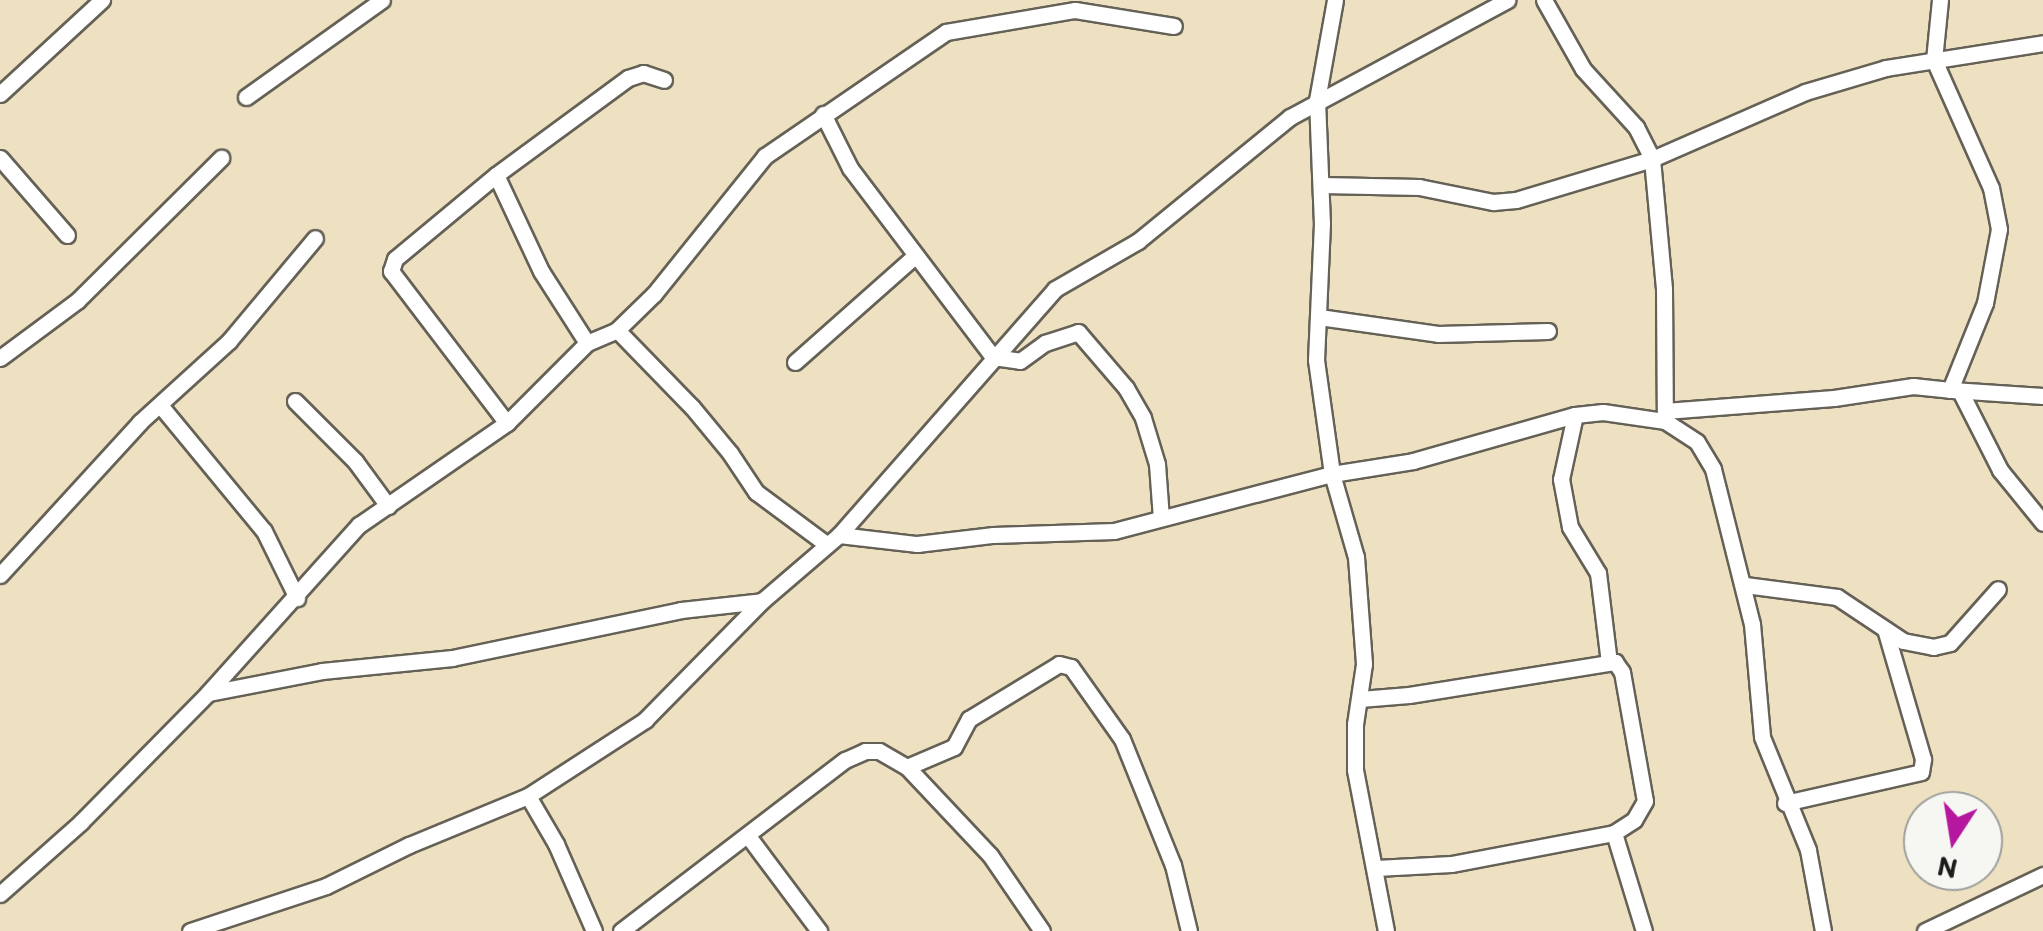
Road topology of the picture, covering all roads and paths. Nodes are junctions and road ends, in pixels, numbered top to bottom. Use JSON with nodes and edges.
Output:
{"nodes":[{"id":1,"x":102,"y":0,"type":"edge"},
{"id":2,"x":382,"y":0,"type":"edge"},
{"id":3,"x":1335,"y":0,"type":"edge"},
{"id":4,"x":1505,"y":0,"type":"edge"},
{"id":5,"x":1544,"y":0,"type":"edge"},
{"id":6,"x":1940,"y":0,"type":"edge"},
{"id":7,"x":1174,"y":26,"type":"dead end"},
{"id":8,"x":2043,"y":43,"type":"edge"},
{"id":9,"x":1934,"y":60,"type":"junction"},
{"id":10,"x":664,"y":80,"type":"dead end"},
{"id":11,"x":0,"y":94,"type":"edge"},
{"id":12,"x":246,"y":96,"type":"dead end"},
{"id":13,"x":1317,"y":100,"type":"junction"},
{"id":14,"x":824,"y":114,"type":"junction"},
{"id":15,"x":0,"y":158,"type":"edge"},
{"id":16,"x":221,"y":158,"type":"dead end"},
{"id":17,"x":1652,"y":159,"type":"junction"},
{"id":18,"x":496,"y":175,"type":"junction"},
{"id":19,"x":1322,"y":185,"type":"junction"},
{"id":20,"x":67,"y":235,"type":"dead end"},
{"id":21,"x":315,"y":238,"type":"dead end"},
{"id":22,"x":915,"y":256,"type":"junction"},
{"id":23,"x":1319,"y":316,"type":"junction"},
{"id":24,"x":616,"y":330,"type":"junction"},
{"id":25,"x":1548,"y":331,"type":"dead end"},
{"id":26,"x":587,"y":343,"type":"junction"},
{"id":27,"x":0,"y":358,"type":"edge"},
{"id":28,"x":993,"y":358,"type":"junction"},
{"id":29,"x":795,"y":362,"type":"dead end"},
{"id":30,"x":1955,"y":391,"type":"junction"},
{"id":31,"x":2043,"y":396,"type":"edge"},
{"id":32,"x":295,"y":400,"type":"dead end"},
{"id":33,"x":160,"y":405,"type":"junction"},
{"id":34,"x":1574,"y":414,"type":"junction"},
{"id":35,"x":1665,"y":416,"type":"junction"},
{"id":36,"x":506,"y":423,"type":"junction"},
{"id":37,"x":1332,"y":474,"type":"junction"},
{"id":38,"x":388,"y":506,"type":"junction"},
{"id":39,"x":1162,"y":518,"type":"junction"},
{"id":40,"x":2043,"y":522,"type":"edge"},
{"id":41,"x":832,"y":539,"type":"junction"},
{"id":42,"x":0,"y":574,"type":"edge"},
{"id":43,"x":1745,"y":585,"type":"junction"},
{"id":44,"x":1998,"y":589,"type":"dead end"},
{"id":45,"x":297,"y":598,"type":"junction"},
{"id":46,"x":762,"y":602,"type":"junction"},
{"id":47,"x":1885,"y":629,"type":"junction"},
{"id":48,"x":1609,"y":662,"type":"junction"},
{"id":49,"x":208,"y":693,"type":"junction"},
{"id":50,"x":1360,"y":698,"type":"junction"},
{"id":51,"x":907,"y":767,"type":"junction"},
{"id":52,"x":528,"y":796,"type":"junction"},
{"id":53,"x":1785,"y":803,"type":"junction"},
{"id":54,"x":1614,"y":832,"type":"junction"},
{"id":55,"x":748,"y":836,"type":"junction"},
{"id":56,"x":1376,"y":868,"type":"junction"},
{"id":57,"x":2043,"y":876,"type":"edge"},
{"id":58,"x":0,"y":894,"type":"edge"},
{"id":59,"x":190,"y":931,"type":"edge"},
{"id":60,"x":594,"y":931,"type":"edge"},
{"id":61,"x":621,"y":931,"type":"edge"},
{"id":62,"x":818,"y":931,"type":"edge"},
{"id":63,"x":1042,"y":931,"type":"edge"},
{"id":64,"x":1188,"y":931,"type":"edge"},
{"id":65,"x":1386,"y":931,"type":"edge"},
{"id":66,"x":1644,"y":931,"type":"edge"},
{"id":67,"x":1823,"y":931,"type":"edge"},
{"id":68,"x":1925,"y":931,"type":"edge"}],
"edges":[{"from":1,"to":11,"type":"street"},
{"from":2,"to":12,"type":"street"},
{"from":3,"to":13,"type":"street"},
{"from":4,"to":13,"type":"street"},
{"from":5,"to":17,"type":"street"},
{"from":6,"to":9,"type":"street"},
{"from":7,"to":14,"type":"street"},
{"from":8,"to":9,"type":"street"},
{"from":9,"to":17,"type":"street"},
{"from":9,"to":30,"type":"street"},
{"from":10,"to":18,"type":"street"},
{"from":13,"to":19,"type":"street"},
{"from":13,"to":28,"type":"street"},
{"from":14,"to":22,"type":"street"},
{"from":14,"to":24,"type":"street"},
{"from":15,"to":20,"type":"street"},
{"from":16,"to":27,"type":"street"},
{"from":17,"to":19,"type":"street"},
{"from":17,"to":35,"type":"street"},
{"from":18,"to":26,"type":"street"},
{"from":18,"to":36,"type":"street"},
{"from":19,"to":23,"type":"street"},
{"from":21,"to":33,"type":"street"},
{"from":22,"to":28,"type":"street"},
{"from":22,"to":29,"type":"street"},
{"from":23,"to":25,"type":"street"},
{"from":23,"to":37,"type":"street"},
{"from":24,"to":26,"type":"street"},
{"from":24,"to":41,"type":"street"},
{"from":26,"to":36,"type":"street"},
{"from":28,"to":39,"type":"street"},
{"from":28,"to":41,"type":"street"},
{"from":30,"to":31,"type":"street"},
{"from":30,"to":35,"type":"street"},
{"from":30,"to":40,"type":"street"},
{"from":32,"to":38,"type":"street"},
{"from":33,"to":42,"type":"street"},
{"from":33,"to":45,"type":"street"},
{"from":34,"to":35,"type":"street"},
{"from":34,"to":37,"type":"street"},
{"from":34,"to":48,"type":"street"},
{"from":35,"to":43,"type":"street"},
{"from":36,"to":38,"type":"street"},
{"from":37,"to":39,"type":"street"},
{"from":37,"to":50,"type":"street"},
{"from":38,"to":45,"type":"street"},
{"from":39,"to":41,"type":"street"},
{"from":41,"to":46,"type":"street"},
{"from":43,"to":47,"type":"street"},
{"from":43,"to":53,"type":"street"},
{"from":44,"to":47,"type":"street"},
{"from":45,"to":49,"type":"street"},
{"from":46,"to":49,"type":"street"},
{"from":46,"to":52,"type":"street"},
{"from":47,"to":53,"type":"street"},
{"from":48,"to":50,"type":"street"},
{"from":48,"to":54,"type":"street"},
{"from":49,"to":58,"type":"street"},
{"from":50,"to":56,"type":"street"},
{"from":51,"to":55,"type":"street"},
{"from":51,"to":63,"type":"street"},
{"from":51,"to":64,"type":"street"},
{"from":52,"to":59,"type":"street"},
{"from":52,"to":60,"type":"street"},
{"from":53,"to":67,"type":"street"},
{"from":54,"to":56,"type":"street"},
{"from":54,"to":66,"type":"street"},
{"from":55,"to":61,"type":"street"},
{"from":55,"to":62,"type":"street"},
{"from":56,"to":65,"type":"street"},
{"from":57,"to":68,"type":"street"}]}
